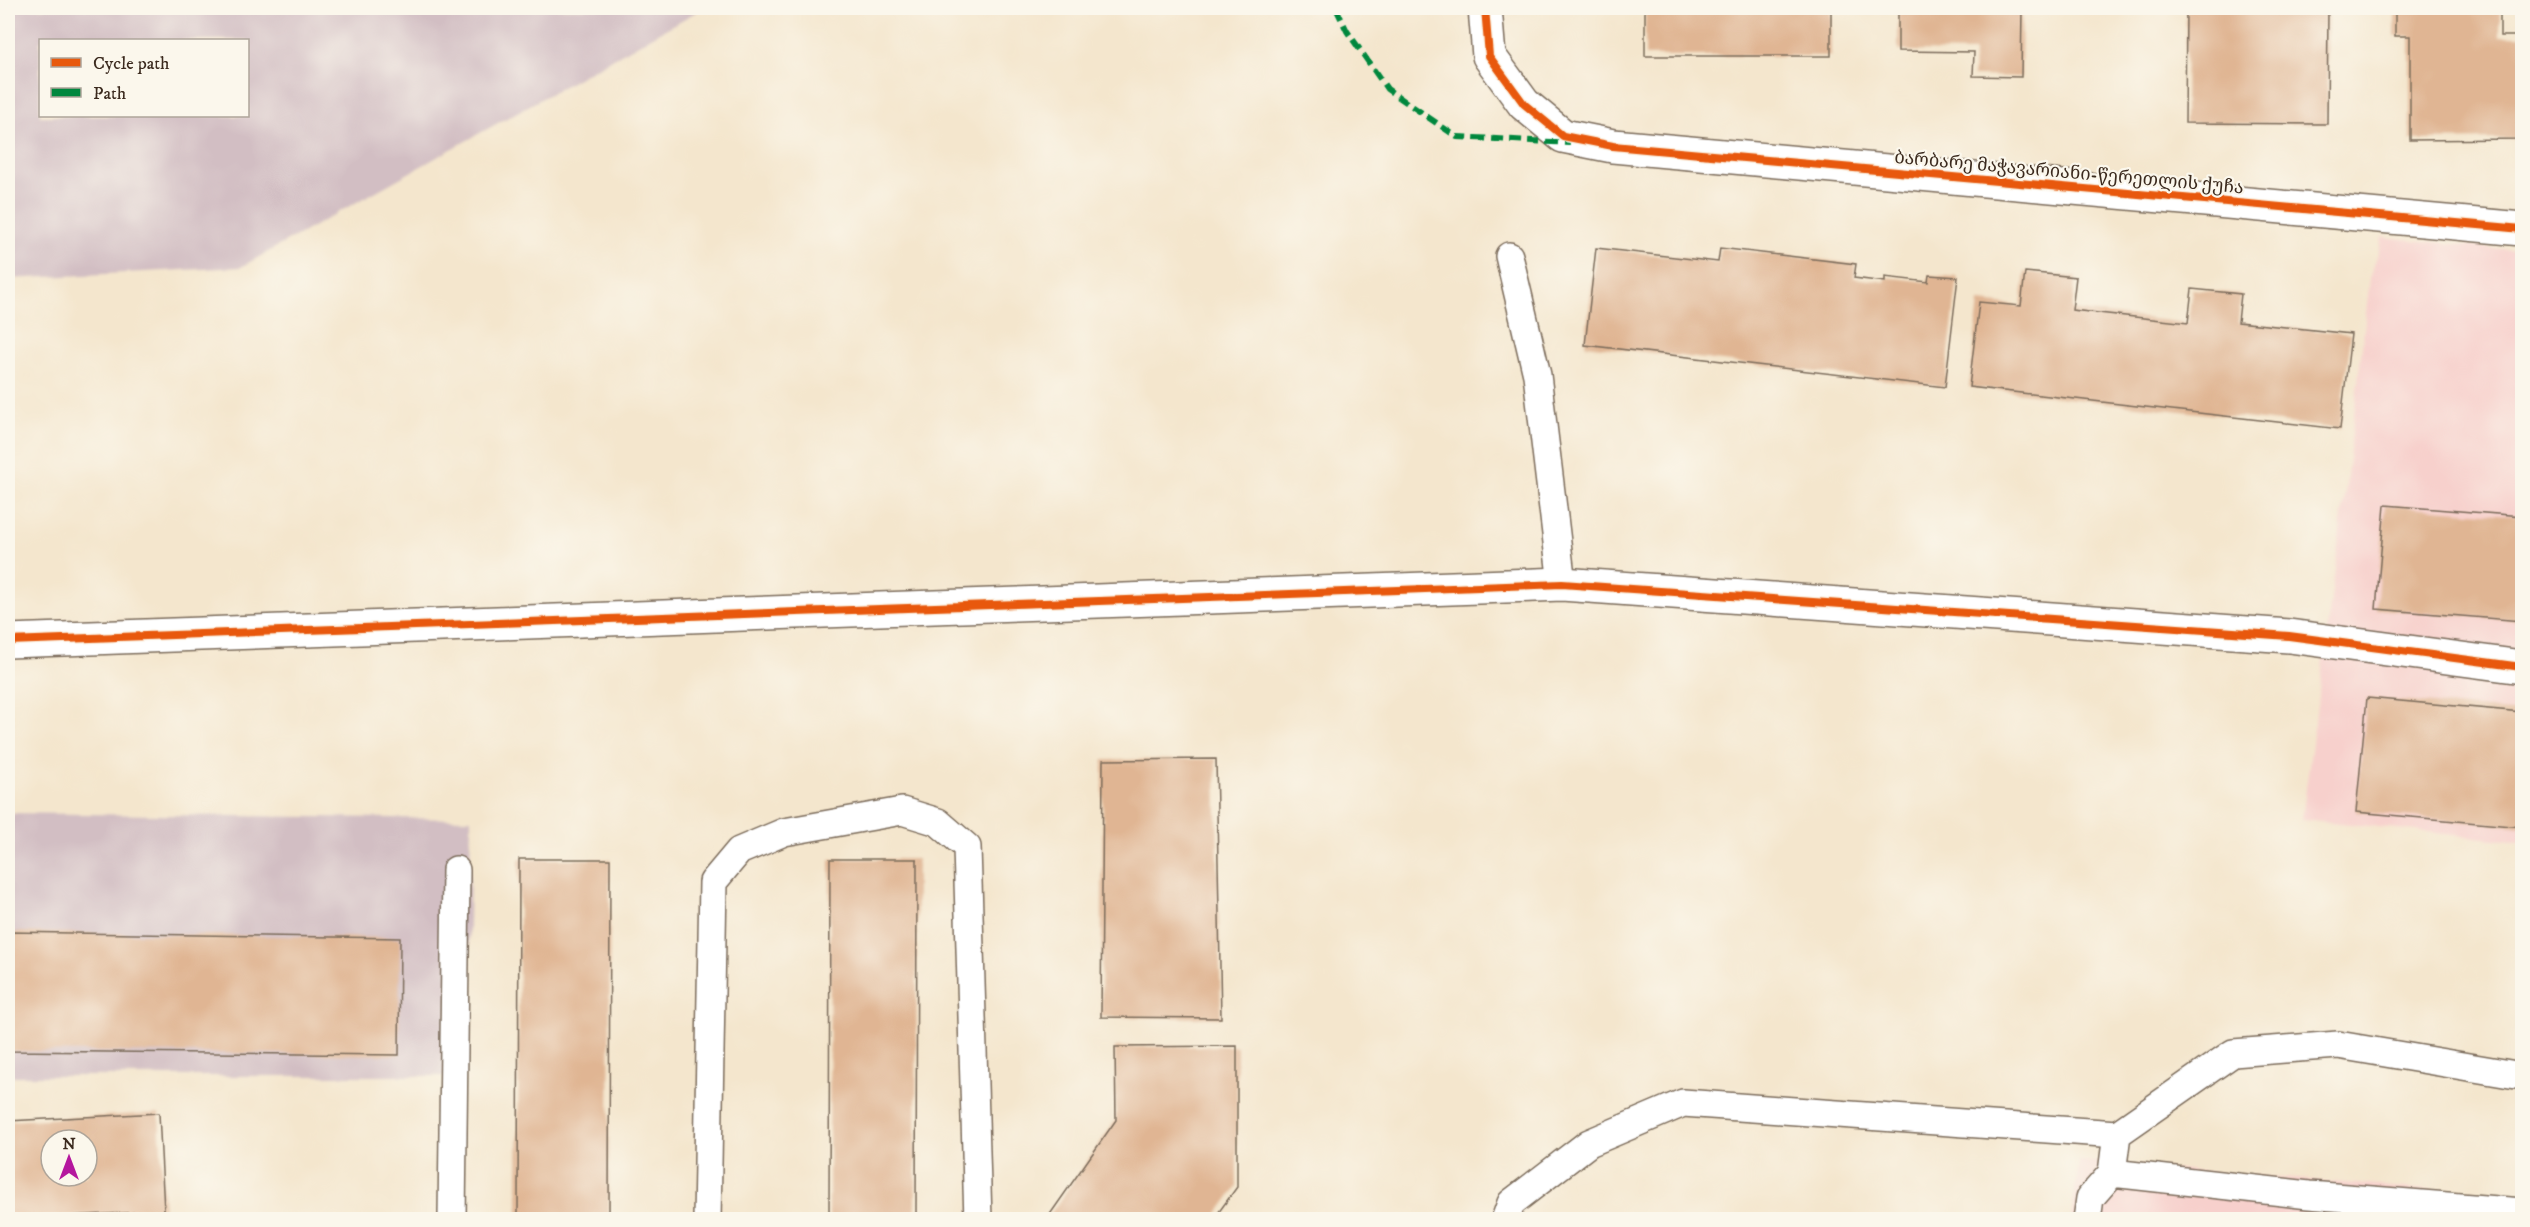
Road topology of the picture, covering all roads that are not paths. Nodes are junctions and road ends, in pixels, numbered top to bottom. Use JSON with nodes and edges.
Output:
{"nodes":[{"id":1,"x":1485,"y":8,"type":"edge"},
{"id":2,"x":2523,"y":229,"type":"edge"},
{"id":3,"x":1509,"y":256,"type":"dead end"},
{"id":4,"x":1562,"y":584,"type":"junction"},
{"id":5,"x":8,"y":641,"type":"edge"},
{"id":6,"x":2523,"y":667,"type":"edge"},
{"id":7,"x":456,"y":870,"type":"dead end"},
{"id":8,"x":2523,"y":1076,"type":"edge"},
{"id":9,"x":2118,"y":1134,"type":"junction"},
{"id":10,"x":2112,"y":1173,"type":"junction"},
{"id":11,"x":2309,"y":1195,"type":"junction"},
{"id":12,"x":2523,"y":1212,"type":"edge"},
{"id":13,"x":452,"y":1220,"type":"edge"},
{"id":14,"x":706,"y":1220,"type":"edge"},
{"id":15,"x":978,"y":1220,"type":"edge"},
{"id":16,"x":1505,"y":1220,"type":"edge"},
{"id":17,"x":2087,"y":1220,"type":"edge"},
{"id":18,"x":2328,"y":1220,"type":"edge"}],
"edges":[{"from":1,"to":2,"type":"street","name":"ბარბარე მაჭავარიანი-წერეთლის ქუჩა"},
{"from":3,"to":4,"type":"lane"},
{"from":4,"to":5,"type":"street"},
{"from":4,"to":6,"type":"street"},
{"from":7,"to":13,"type":"lane"},
{"from":8,"to":9,"type":"lane"},
{"from":9,"to":10,"type":"lane"},
{"from":9,"to":16,"type":"lane"},
{"from":10,"to":11,"type":"lane"},
{"from":10,"to":17,"type":"lane"},
{"from":11,"to":12,"type":"lane"},
{"from":11,"to":18,"type":"lane"},
{"from":14,"to":15,"type":"lane"}]}
